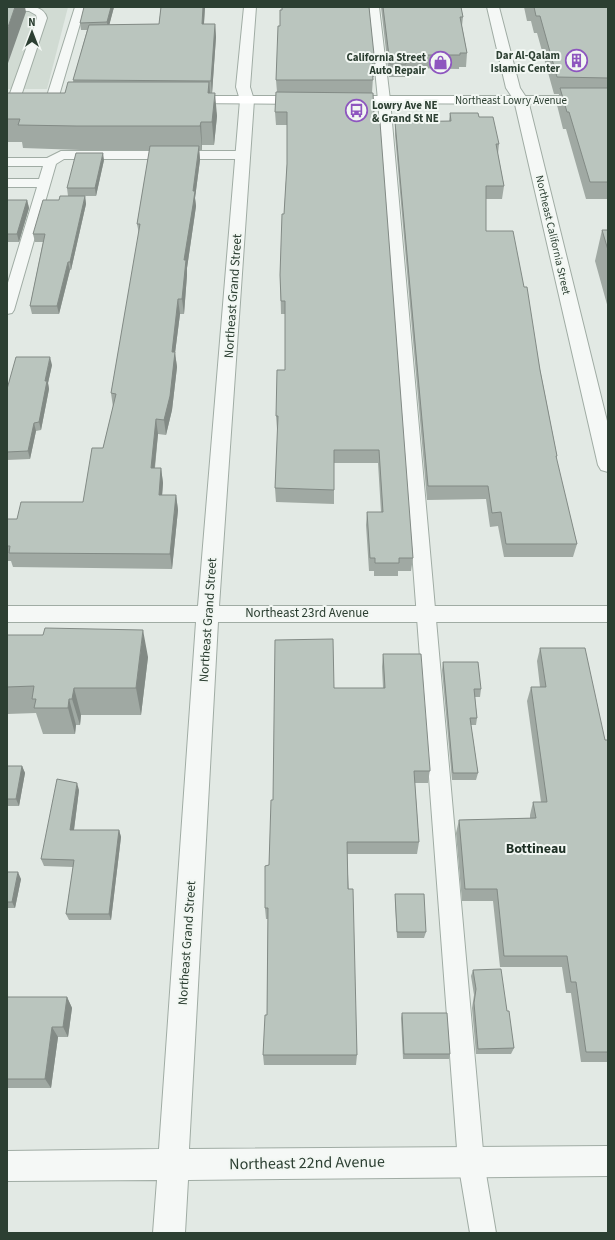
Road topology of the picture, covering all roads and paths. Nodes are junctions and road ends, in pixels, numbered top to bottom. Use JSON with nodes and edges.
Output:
{"nodes":[{"id":1,"x":80,"y":7,"type":"edge"},
{"id":2,"x":250,"y":7,"type":"edge"},
{"id":3,"x":374,"y":7,"type":"edge"},
{"id":4,"x":493,"y":7,"type":"edge"},
{"id":5,"x":7,"y":8,"type":"edge"},
{"id":6,"x":11,"y":99,"type":"edge"},
{"id":7,"x":52,"y":99,"type":"junction"},
{"id":8,"x":68,"y":99,"type":"edge"},
{"id":9,"x":176,"y":100,"type":"edge"},
{"id":10,"x":247,"y":100,"type":"junction"},
{"id":11,"x":384,"y":100,"type":"junction"},
{"id":12,"x":521,"y":100,"type":"junction"},
{"id":13,"x":608,"y":100,"type":"edge"},
{"id":14,"x":243,"y":155,"type":"junction"},
{"id":15,"x":7,"y":162,"type":"edge"},
{"id":16,"x":50,"y":162,"type":"junction"},
{"id":17,"x":7,"y":183,"type":"edge"},
{"id":18,"x":44,"y":183,"type":"junction"},
{"id":19,"x":7,"y":310,"type":"edge"},
{"id":20,"x":608,"y":465,"type":"edge"},
{"id":21,"x":208,"y":613,"type":"junction"},
{"id":22,"x":426,"y":613,"type":"junction"},
{"id":23,"x":7,"y":614,"type":"edge"},
{"id":24,"x":608,"y":614,"type":"edge"},
{"id":25,"x":608,"y":1161,"type":"edge"},
{"id":26,"x":471,"y":1162,"type":"junction"},
{"id":27,"x":173,"y":1165,"type":"junction"},
{"id":28,"x":7,"y":1166,"type":"edge"},
{"id":29,"x":169,"y":1233,"type":"edge"},
{"id":30,"x":483,"y":1233,"type":"edge"}],
"edges":[{"from":1,"to":7,"type":"lane"},
{"from":2,"to":10,"type":"street","name":"Northeast Grand Street"},
{"from":3,"to":11,"type":"lane"},
{"from":4,"to":12,"type":"street","name":"Northeast California Street"},
{"from":5,"to":6,"type":"lane"},
{"from":6,"to":7,"type":"main road"},
{"from":7,"to":8,"type":"main road"},
{"from":9,"to":10,"type":"main road","name":"Northeast Lowry Avenue"},
{"from":10,"to":11,"type":"main road","name":"Northeast Lowry Avenue"},
{"from":10,"to":14,"type":"street","name":"Northeast Grand Street"},
{"from":11,"to":12,"type":"main road","name":"Northeast Lowry Avenue"},
{"from":11,"to":22,"type":"lane"},
{"from":12,"to":13,"type":"main road","name":"Northeast Lowry Avenue"},
{"from":12,"to":20,"type":"street","name":"Northeast California Street"},
{"from":14,"to":16,"type":"lane"},
{"from":14,"to":21,"type":"street","name":"Northeast Grand Street"},
{"from":15,"to":16,"type":"lane"},
{"from":16,"to":18,"type":"lane"},
{"from":17,"to":18,"type":"lane"},
{"from":18,"to":19,"type":"lane"},
{"from":21,"to":22,"type":"street","name":"Northeast 23rd Avenue"},
{"from":21,"to":23,"type":"street","name":"Northeast 23rd Avenue"},
{"from":21,"to":27,"type":"street","name":"Northeast Grand Street"},
{"from":22,"to":24,"type":"street","name":"Northeast 23rd Avenue"},
{"from":22,"to":26,"type":"lane"},
{"from":25,"to":26,"type":"street","name":"Northeast 22nd Avenue"},
{"from":26,"to":27,"type":"street","name":"Northeast 22nd Avenue"},
{"from":26,"to":30,"type":"lane"},
{"from":27,"to":28,"type":"street","name":"Northeast 22nd Avenue"},
{"from":27,"to":29,"type":"street","name":"Northeast Grand Street"}]}
